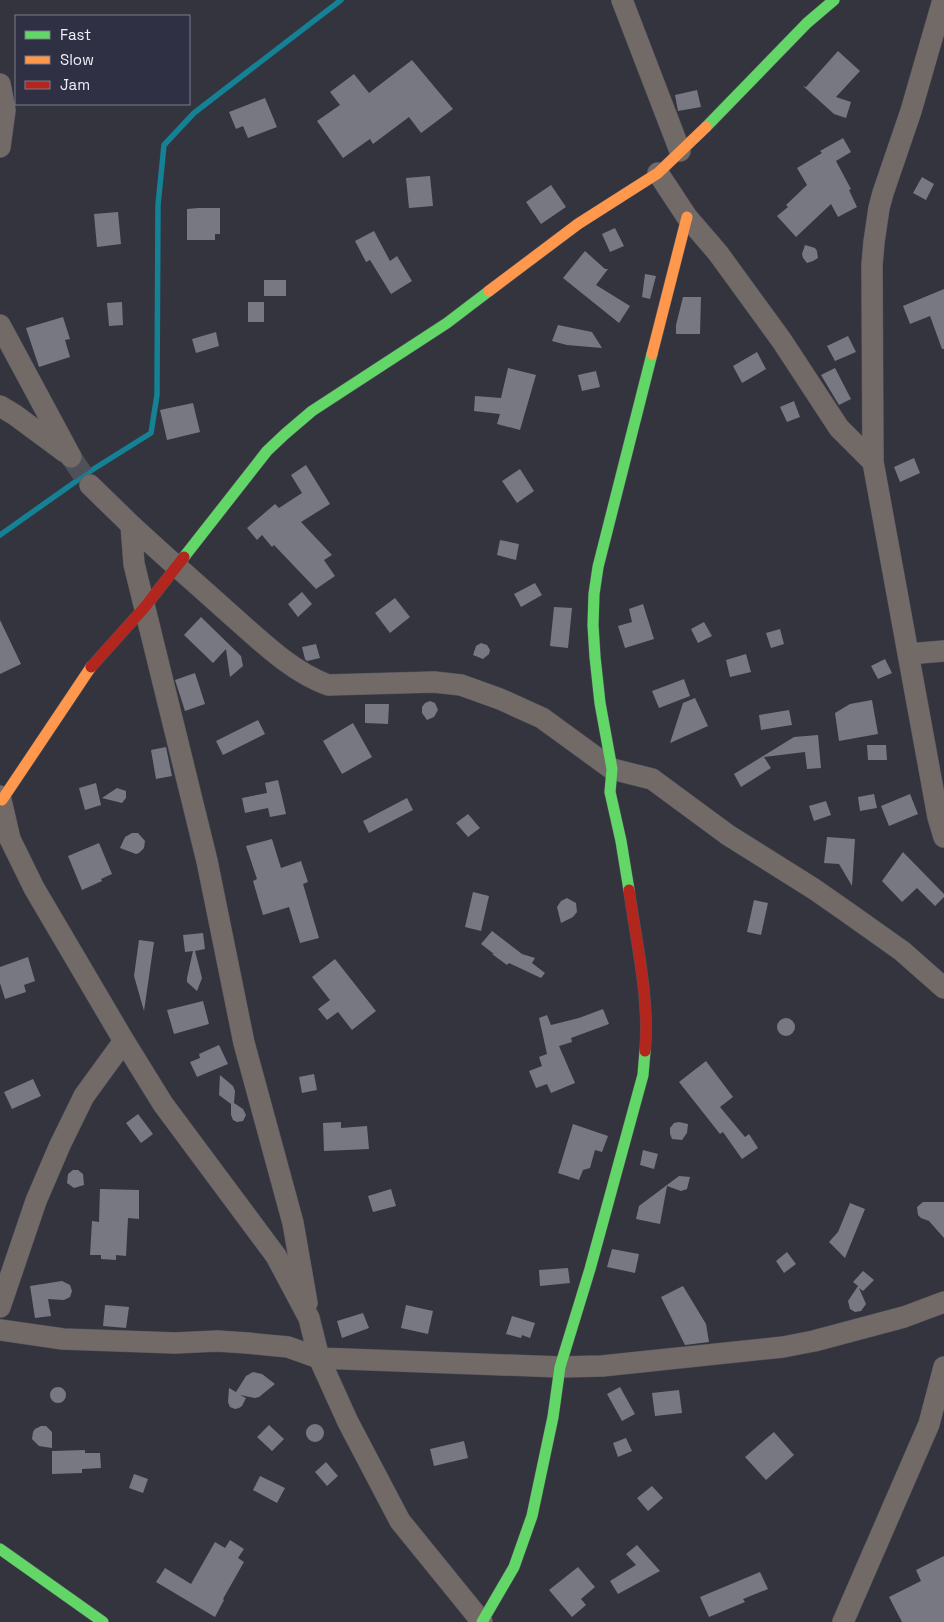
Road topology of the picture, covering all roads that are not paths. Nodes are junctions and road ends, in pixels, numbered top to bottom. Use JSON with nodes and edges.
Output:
{"nodes":[{"id":1,"x":622,"y":0,"type":"edge"},
{"id":2,"x":834,"y":0,"type":"edge"},
{"id":3,"x":943,"y":0,"type":"edge"},
{"id":4,"x":0,"y":84,"type":"edge"},
{"id":5,"x":0,"y":146,"type":"edge"},
{"id":6,"x":680,"y":151,"type":"junction"},
{"id":7,"x":658,"y":173,"type":"junction"},
{"id":8,"x":686,"y":217,"type":"junction"},
{"id":9,"x":0,"y":325,"type":"edge"},
{"id":10,"x":0,"y":406,"type":"edge"},
{"id":11,"x":873,"y":462,"type":"junction"},
{"id":12,"x":90,"y":485,"type":"tunnel mouth"},
{"id":13,"x":131,"y":525,"type":"junction"},
{"id":14,"x":177,"y":567,"type":"junction"},
{"id":15,"x":144,"y":608,"type":"junction"},
{"id":16,"x":944,"y":651,"type":"edge"},
{"id":17,"x":908,"y":654,"type":"junction"},
{"id":18,"x":612,"y":769,"type":"junction"},
{"id":19,"x":1,"y":798,"type":"edge"},
{"id":20,"x":944,"y":837,"type":"edge"},
{"id":21,"x":5,"y":845,"type":"edge"},
{"id":22,"x":944,"y":988,"type":"edge"},
{"id":23,"x":124,"y":1041,"type":"junction"},
{"id":24,"x":944,"y":1302,"type":"edge"},
{"id":25,"x":0,"y":1307,"type":"edge"},
{"id":26,"x":309,"y":1318,"type":"junction"},
{"id":27,"x":0,"y":1330,"type":"edge"},
{"id":28,"x":319,"y":1358,"type":"junction"},
{"id":29,"x":560,"y":1367,"type":"junction"},
{"id":30,"x":944,"y":1367,"type":"edge"},
{"id":31,"x":0,"y":1549,"type":"edge"},
{"id":32,"x":103,"y":1622,"type":"edge"},
{"id":33,"x":482,"y":1622,"type":"edge"},
{"id":34,"x":843,"y":1622,"type":"edge"}],
"edges":[{"from":1,"to":6,"type":"street"},
{"from":2,"to":6,"type":"street"},
{"from":3,"to":11,"type":"street"},
{"from":4,"to":5,"type":"street"},
{"from":6,"to":7,"type":"street"},
{"from":7,"to":8,"type":"street"},
{"from":7,"to":14,"type":"street"},
{"from":8,"to":11,"type":"street"},
{"from":8,"to":18,"type":"street"},
{"from":9,"to":10,"type":"street"},
{"from":11,"to":17,"type":"street"},
{"from":12,"to":13,"type":"street"},
{"from":13,"to":14,"type":"street"},
{"from":13,"to":15,"type":"street"},
{"from":14,"to":15,"type":"street"},
{"from":14,"to":18,"type":"street"},
{"from":15,"to":19,"type":"street"},
{"from":15,"to":26,"type":"street"},
{"from":16,"to":17,"type":"street"},
{"from":17,"to":20,"type":"street"},
{"from":18,"to":22,"type":"street"},
{"from":18,"to":29,"type":"street"},
{"from":19,"to":21,"type":"street"},
{"from":21,"to":23,"type":"street"},
{"from":23,"to":25,"type":"street"},
{"from":23,"to":26,"type":"street"},
{"from":24,"to":29,"type":"street"},
{"from":26,"to":28,"type":"street"},
{"from":27,"to":28,"type":"street"},
{"from":28,"to":29,"type":"street"},
{"from":28,"to":33,"type":"street"},
{"from":29,"to":33,"type":"street"},
{"from":30,"to":34,"type":"street"},
{"from":31,"to":32,"type":"street"}]}
